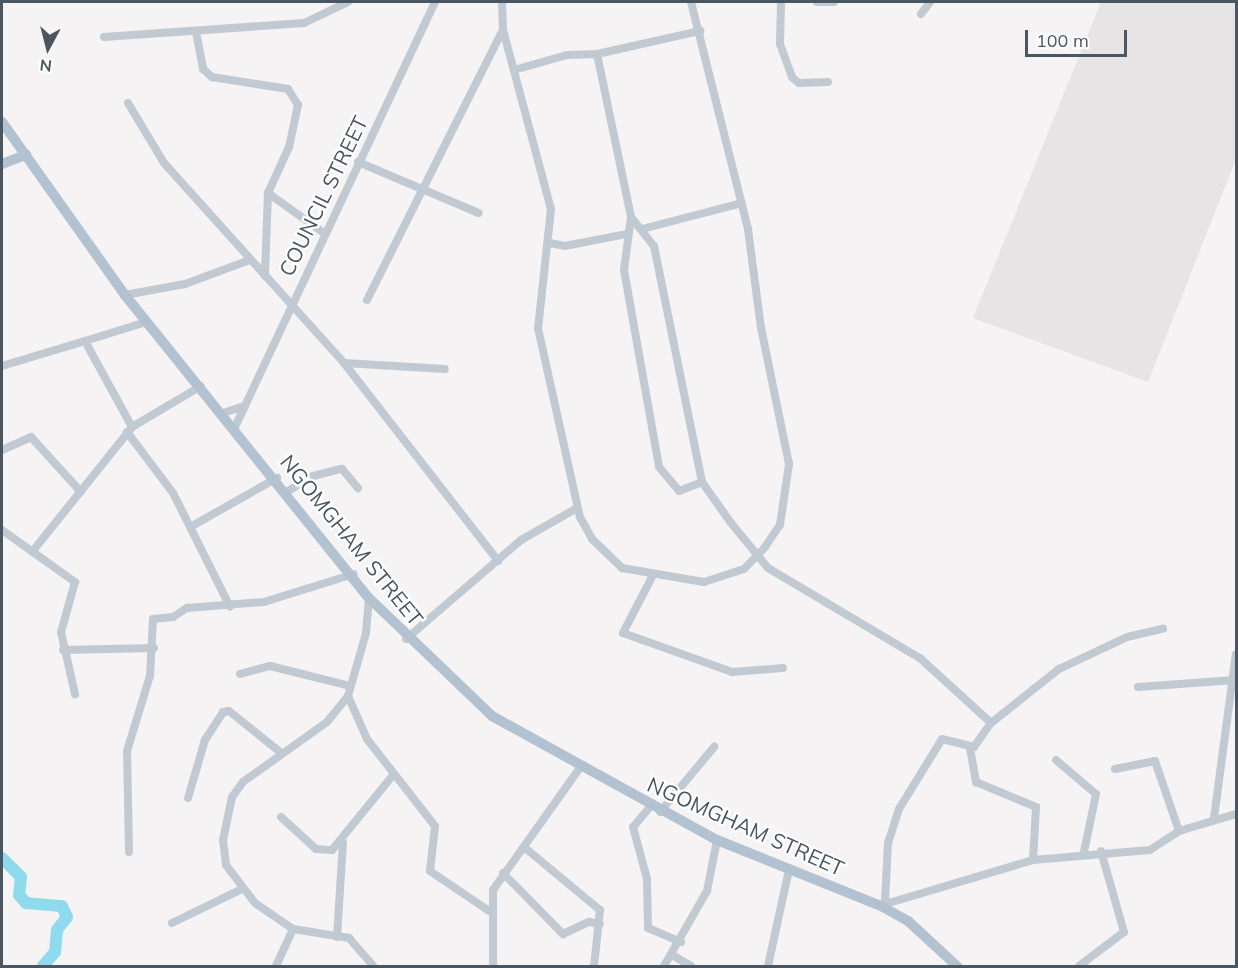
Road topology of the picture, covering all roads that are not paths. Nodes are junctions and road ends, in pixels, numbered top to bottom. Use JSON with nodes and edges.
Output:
{"nodes":[{"id":1,"x":348,"y":2,"type":"edge"},
{"id":2,"x":435,"y":2,"type":"edge"},
{"id":3,"x":502,"y":2,"type":"edge"},
{"id":4,"x":691,"y":2,"type":"edge"},
{"id":5,"x":781,"y":2,"type":"edge"},
{"id":6,"x":817,"y":2,"type":"edge"},
{"id":7,"x":834,"y":2,"type":"edge"},
{"id":8,"x":930,"y":2,"type":"edge"},
{"id":9,"x":921,"y":14,"type":"dead end"},
{"id":10,"x":503,"y":30,"type":"junction"},
{"id":11,"x":700,"y":31,"type":"junction"},
{"id":12,"x":196,"y":32,"type":"junction"},
{"id":13,"x":104,"y":37,"type":"dead end"},
{"id":14,"x":597,"y":54,"type":"junction"},
{"id":15,"x":514,"y":70,"type":"junction"},
{"id":16,"x":828,"y":82,"type":"dead end"},
{"id":17,"x":128,"y":103,"type":"dead end"},
{"id":18,"x":2,"y":122,"type":"edge"},
{"id":19,"x":26,"y":155,"type":"junction"},
{"id":20,"x":358,"y":162,"type":"junction"},
{"id":21,"x":2,"y":164,"type":"edge"},
{"id":22,"x":418,"y":190,"type":"junction"},
{"id":23,"x":268,"y":194,"type":"junction"},
{"id":24,"x":742,"y":203,"type":"junction"},
{"id":25,"x":479,"y":213,"type":"dead end"},
{"id":26,"x":631,"y":218,"type":"junction"},
{"id":27,"x":642,"y":229,"type":"junction"},
{"id":28,"x":325,"y":234,"type":"junction"},
{"id":29,"x":626,"y":234,"type":"junction"},
{"id":30,"x":550,"y":243,"type":"junction"},
{"id":31,"x":240,"y":250,"type":"junction"},
{"id":32,"x":250,"y":260,"type":"junction"},
{"id":33,"x":233,"y":262,"type":"junction"},
{"id":34,"x":265,"y":276,"type":"junction"},
{"id":35,"x":125,"y":295,"type":"junction"},
{"id":36,"x":367,"y":300,"type":"dead end"},
{"id":37,"x":289,"y":308,"type":"junction"},
{"id":38,"x":146,"y":322,"type":"junction"},
{"id":39,"x":85,"y":341,"type":"junction"},
{"id":40,"x":344,"y":363,"type":"junction"},
{"id":41,"x":2,"y":366,"type":"edge"},
{"id":42,"x":445,"y":369,"type":"dead end"},
{"id":43,"x":201,"y":386,"type":"junction"},
{"id":44,"x":245,"y":406,"type":"junction"},
{"id":45,"x":223,"y":413,"type":"junction"},
{"id":46,"x":235,"y":427,"type":"junction"},
{"id":47,"x":129,"y":429,"type":"junction"},
{"id":48,"x":2,"y":450,"type":"edge"},
{"id":49,"x":277,"y":478,"type":"junction"},
{"id":50,"x":702,"y":482,"type":"junction"},
{"id":51,"x":358,"y":488,"type":"dead end"},
{"id":52,"x":288,"y":491,"type":"junction"},
{"id":53,"x":81,"y":492,"type":"junction"},
{"id":54,"x":577,"y":508,"type":"junction"},
{"id":55,"x":192,"y":526,"type":"junction"},
{"id":56,"x":2,"y":530,"type":"edge"},
{"id":57,"x":32,"y":552,"type":"junction"},
{"id":58,"x":756,"y":556,"type":"junction"},
{"id":59,"x":498,"y":561,"type":"junction"},
{"id":60,"x":354,"y":574,"type":"junction"},
{"id":61,"x":652,"y":577,"type":"junction"},
{"id":62,"x":369,"y":598,"type":"junction"},
{"id":63,"x":230,"y":607,"type":"junction"},
{"id":64,"x":380,"y":611,"type":"junction"},
{"id":65,"x":368,"y":619,"type":"junction"},
{"id":66,"x":1163,"y":629,"type":"dead end"},
{"id":67,"x":406,"y":639,"type":"junction"},
{"id":68,"x":153,"y":648,"type":"junction"},
{"id":69,"x":63,"y":650,"type":"junction"},
{"id":70,"x":1236,"y":654,"type":"edge"},
{"id":71,"x":783,"y":668,"type":"dead end"},
{"id":72,"x":240,"y":674,"type":"dead end"},
{"id":73,"x":1235,"y":680,"type":"junction"},
{"id":74,"x":350,"y":686,"type":"junction"},
{"id":75,"x":1138,"y":687,"type":"dead end"},
{"id":76,"x":75,"y":694,"type":"dead end"},
{"id":77,"x":348,"y":696,"type":"junction"},
{"id":78,"x":1235,"y":698,"type":"edge"},
{"id":79,"x":991,"y":723,"type":"junction"},
{"id":80,"x":714,"y":747,"type":"dead end"},
{"id":81,"x":970,"y":748,"type":"junction"},
{"id":82,"x":279,"y":751,"type":"junction"},
{"id":83,"x":1056,"y":760,"type":"dead end"},
{"id":84,"x":579,"y":769,"type":"junction"},
{"id":85,"x":1115,"y":769,"type":"dead end"},
{"id":86,"x":394,"y":774,"type":"junction"},
{"id":87,"x":188,"y":798,"type":"dead end"},
{"id":88,"x":655,"y":809,"type":"junction"},
{"id":89,"x":1236,"y":814,"type":"edge"},
{"id":90,"x":281,"y":817,"type":"dead end"},
{"id":91,"x":1214,"y":818,"type":"junction"},
{"id":92,"x":1179,"y":831,"type":"junction"},
{"id":93,"x":717,"y":840,"type":"junction"},
{"id":94,"x":343,"y":842,"type":"junction"},
{"id":95,"x":524,"y":847,"type":"junction"},
{"id":96,"x":1101,"y":851,"type":"junction"},
{"id":97,"x":129,"y":852,"type":"dead end"},
{"id":98,"x":1084,"y":852,"type":"junction"},
{"id":99,"x":1033,"y":860,"type":"junction"},
{"id":100,"x":789,"y":870,"type":"junction"},
{"id":101,"x":503,"y":873,"type":"junction"},
{"id":102,"x":243,"y":890,"type":"junction"},
{"id":103,"x":883,"y":904,"type":"junction"},
{"id":104,"x":489,"y":911,"type":"junction"},
{"id":105,"x":172,"y":923,"type":"dead end"},
{"id":106,"x":600,"y":924,"type":"junction"},
{"id":107,"x":293,"y":929,"type":"junction"},
{"id":108,"x":337,"y":937,"type":"junction"},
{"id":109,"x":681,"y":942,"type":"junction"},
{"id":110,"x":672,"y":955,"type":"junction"},
{"id":111,"x":276,"y":966,"type":"edge"},
{"id":112,"x":373,"y":966,"type":"edge"},
{"id":113,"x":493,"y":966,"type":"edge"},
{"id":114,"x":594,"y":966,"type":"edge"},
{"id":115,"x":664,"y":966,"type":"edge"},
{"id":116,"x":691,"y":966,"type":"edge"},
{"id":117,"x":768,"y":966,"type":"edge"},
{"id":118,"x":957,"y":966,"type":"edge"},
{"id":119,"x":1079,"y":966,"type":"edge"}],
"edges":[{"from":1,"to":12,"type":"street"},
{"from":2,"to":20,"type":"street","name":"COUNCIL STREET"},
{"from":3,"to":10,"type":"street"},
{"from":4,"to":11,"type":"street"},
{"from":5,"to":16,"type":"street"},
{"from":6,"to":7,"type":"street"},
{"from":8,"to":9,"type":"street"},
{"from":10,"to":15,"type":"street"},
{"from":10,"to":22,"type":"street"},
{"from":11,"to":14,"type":"street"},
{"from":11,"to":24,"type":"street"},
{"from":12,"to":13,"type":"street"},
{"from":12,"to":23,"type":"street"},
{"from":14,"to":15,"type":"street"},
{"from":14,"to":26,"type":"street"},
{"from":15,"to":30,"type":"street"},
{"from":17,"to":31,"type":"street"},
{"from":18,"to":19,"type":"main road","name":"NGOMGHAM STREET"},
{"from":19,"to":21,"type":"main road"},
{"from":19,"to":35,"type":"main road","name":"NGOMGHAM STREET"},
{"from":20,"to":22,"type":"street"},
{"from":20,"to":28,"type":"street","name":"COUNCIL STREET"},
{"from":22,"to":25,"type":"street"},
{"from":22,"to":36,"type":"street"},
{"from":23,"to":28,"type":"street"},
{"from":23,"to":34,"type":"street"},
{"from":24,"to":27,"type":"street"},
{"from":24,"to":58,"type":"street"},
{"from":26,"to":27,"type":"street"},
{"from":26,"to":29,"type":"street"},
{"from":27,"to":50,"type":"street"},
{"from":28,"to":37,"type":"street","name":"COUNCIL STREET"},
{"from":29,"to":30,"type":"street"},
{"from":29,"to":50,"type":"street"},
{"from":30,"to":54,"type":"street"},
{"from":31,"to":32,"type":"street"},
{"from":31,"to":33,"type":"street"},
{"from":32,"to":33,"type":"street"},
{"from":32,"to":34,"type":"street"},
{"from":33,"to":35,"type":"street"},
{"from":34,"to":37,"type":"street"},
{"from":35,"to":38,"type":"main road","name":"NGOMGHAM STREET"},
{"from":37,"to":40,"type":"street"},
{"from":37,"to":44,"type":"street","name":"COUNCIL STREET"},
{"from":38,"to":39,"type":"street"},
{"from":38,"to":43,"type":"main road","name":"NGOMGHAM STREET"},
{"from":39,"to":41,"type":"street"},
{"from":39,"to":47,"type":"street"},
{"from":40,"to":42,"type":"street"},
{"from":40,"to":59,"type":"street"},
{"from":43,"to":45,"type":"main road","name":"NGOMGHAM STREET"},
{"from":43,"to":47,"type":"street"},
{"from":44,"to":45,"type":"street"},
{"from":44,"to":46,"type":"street","name":"COUNCIL STREET"},
{"from":45,"to":46,"type":"main road","name":"NGOMGHAM STREET"},
{"from":46,"to":49,"type":"main road","name":"NGOMGHAM STREET"},
{"from":47,"to":53,"type":"street"},
{"from":47,"to":55,"type":"street"},
{"from":48,"to":53,"type":"street"},
{"from":49,"to":52,"type":"main road","name":"NGOMGHAM STREET"},
{"from":49,"to":55,"type":"street"},
{"from":50,"to":58,"type":"street"},
{"from":51,"to":52,"type":"street"},
{"from":52,"to":60,"type":"main road","name":"NGOMGHAM STREET"},
{"from":53,"to":57,"type":"street"},
{"from":54,"to":59,"type":"street"},
{"from":54,"to":61,"type":"street"},
{"from":55,"to":63,"type":"street"},
{"from":56,"to":57,"type":"street"},
{"from":57,"to":69,"type":"street"},
{"from":58,"to":61,"type":"street"},
{"from":58,"to":79,"type":"street"},
{"from":59,"to":67,"type":"street"},
{"from":60,"to":62,"type":"main road","name":"NGOMGHAM STREET"},
{"from":60,"to":63,"type":"street"},
{"from":61,"to":71,"type":"street"},
{"from":62,"to":64,"type":"main road","name":"NGOMGHAM STREET"},
{"from":62,"to":65,"type":"street"},
{"from":63,"to":68,"type":"street"},
{"from":64,"to":65,"type":"street"},
{"from":64,"to":67,"type":"main road","name":"NGOMGHAM STREET"},
{"from":65,"to":74,"type":"street"},
{"from":66,"to":79,"type":"street"},
{"from":67,"to":84,"type":"main road","name":"NGOMGHAM STREET"},
{"from":68,"to":69,"type":"street"},
{"from":68,"to":97,"type":"street"},
{"from":69,"to":76,"type":"street"},
{"from":70,"to":73,"type":"street"},
{"from":72,"to":74,"type":"street"},
{"from":73,"to":75,"type":"street"},
{"from":73,"to":78,"type":"street"},
{"from":74,"to":77,"type":"street"},
{"from":77,"to":82,"type":"street"},
{"from":77,"to":86,"type":"street"},
{"from":78,"to":91,"type":"street"},
{"from":79,"to":81,"type":"street"},
{"from":80,"to":88,"type":"street"},
{"from":81,"to":99,"type":"street"},
{"from":81,"to":103,"type":"street"},
{"from":82,"to":87,"type":"street"},
{"from":82,"to":102,"type":"street"},
{"from":83,"to":98,"type":"street"},
{"from":84,"to":88,"type":"main road","name":"NGOMGHAM STREET"},
{"from":84,"to":95,"type":"street"},
{"from":85,"to":92,"type":"street"},
{"from":86,"to":94,"type":"street"},
{"from":86,"to":104,"type":"street"},
{"from":88,"to":93,"type":"main road","name":"NGOMGHAM STREET"},
{"from":88,"to":109,"type":"street"},
{"from":89,"to":91,"type":"street"},
{"from":90,"to":94,"type":"street"},
{"from":91,"to":92,"type":"street"},
{"from":92,"to":96,"type":"street"},
{"from":93,"to":100,"type":"main road","name":"NGOMGHAM STREET"},
{"from":93,"to":109,"type":"street"},
{"from":94,"to":108,"type":"street"},
{"from":95,"to":101,"type":"street"},
{"from":95,"to":106,"type":"street"},
{"from":96,"to":98,"type":"street"},
{"from":96,"to":119,"type":"street"},
{"from":98,"to":99,"type":"street"},
{"from":99,"to":103,"type":"street"},
{"from":100,"to":103,"type":"main road","name":"NGOMGHAM STREET"},
{"from":100,"to":117,"type":"street"},
{"from":101,"to":104,"type":"street"},
{"from":101,"to":106,"type":"street"},
{"from":102,"to":105,"type":"street"},
{"from":102,"to":107,"type":"street"},
{"from":103,"to":118,"type":"main road","name":"NGOMGHAM STREET"},
{"from":104,"to":113,"type":"street"},
{"from":106,"to":114,"type":"street"},
{"from":107,"to":108,"type":"street"},
{"from":107,"to":111,"type":"street"},
{"from":108,"to":112,"type":"street"},
{"from":109,"to":110,"type":"street"},
{"from":110,"to":115,"type":"street"},
{"from":110,"to":116,"type":"street"}]}
